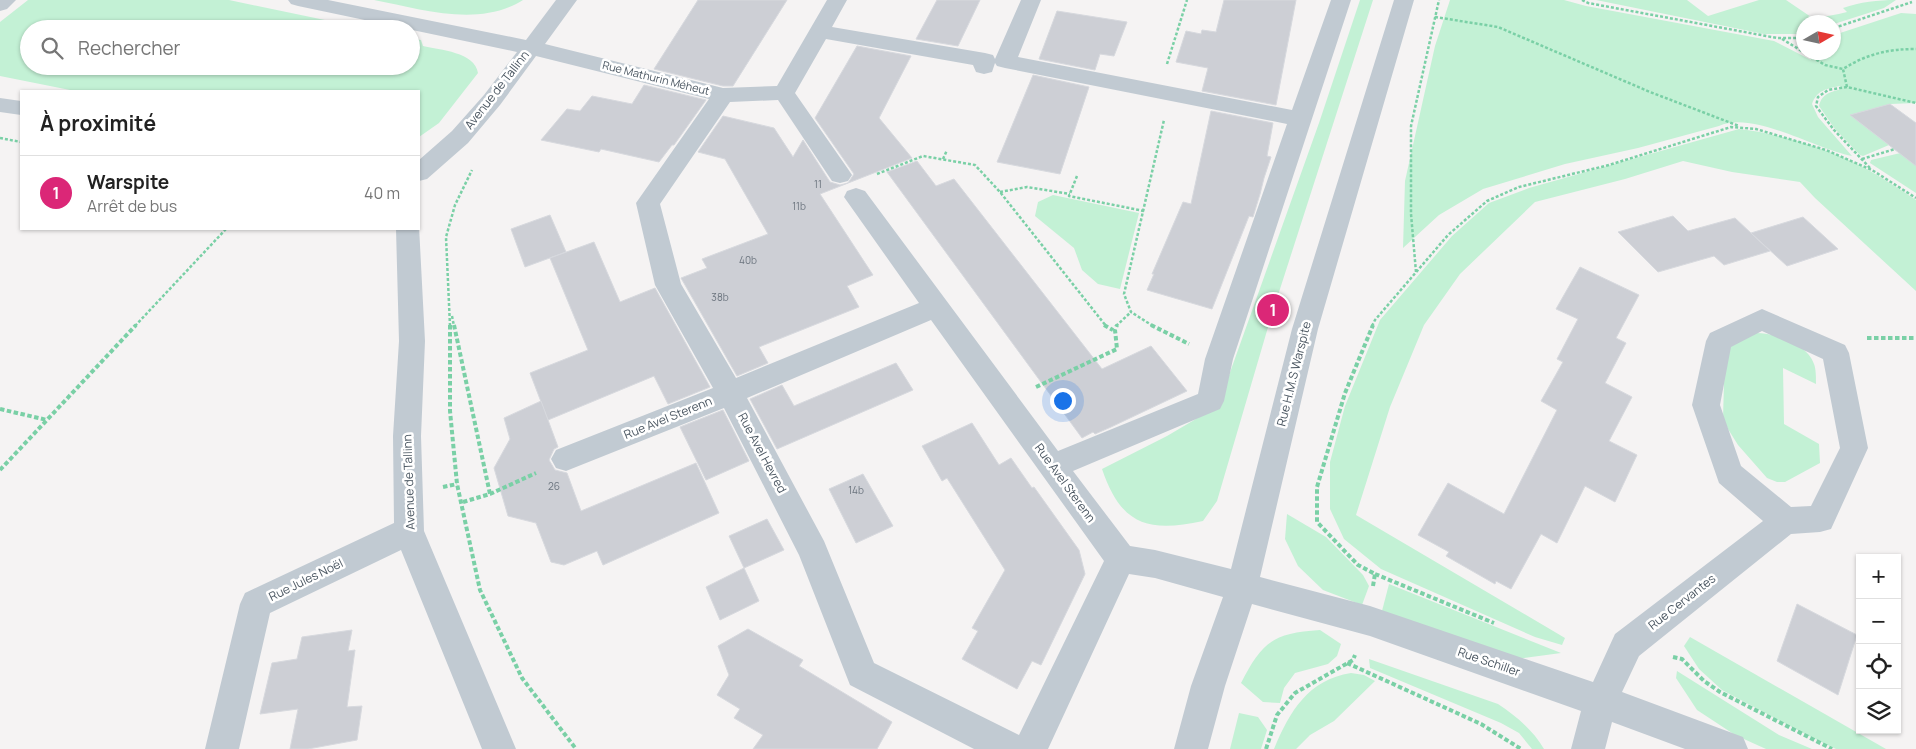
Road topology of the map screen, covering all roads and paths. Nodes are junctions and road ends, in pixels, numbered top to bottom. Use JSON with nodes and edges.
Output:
{"nodes":[{"id":1,"x":6,"y":0,"type":"edge"},
{"id":2,"x":298,"y":0,"type":"edge"},
{"id":3,"x":567,"y":0,"type":"edge"},
{"id":4,"x":837,"y":0,"type":"edge"},
{"id":5,"x":1031,"y":0,"type":"edge"},
{"id":6,"x":1187,"y":0,"type":"edge"},
{"id":7,"x":1341,"y":0,"type":"edge"},
{"id":8,"x":1404,"y":0,"type":"edge"},
{"id":9,"x":1439,"y":0,"type":"edge"},
{"id":10,"x":1582,"y":0,"type":"edge"},
{"id":11,"x":1912,"y":1,"type":"edge"},
{"id":12,"x":0,"y":4,"type":"edge"},
{"id":13,"x":1916,"y":4,"type":"edge"},
{"id":14,"x":1435,"y":17,"type":"junction"},
{"id":15,"x":397,"y":20,"type":"edge"},
{"id":16,"x":420,"y":25,"type":"edge"},
{"id":17,"x":1841,"y":26,"type":"edge"},
{"id":18,"x":819,"y":31,"type":"junction"},
{"id":19,"x":1782,"y":38,"type":"junction"},
{"id":20,"x":1796,"y":38,"type":"edge"},
{"id":21,"x":530,"y":47,"type":"junction"},
{"id":22,"x":1916,"y":49,"type":"edge"},
{"id":23,"x":984,"y":67,"type":"dead end"},
{"id":24,"x":1843,"y":69,"type":"junction"},
{"id":25,"x":1847,"y":87,"type":"junction"},
{"id":26,"x":784,"y":93,"type":"junction"},
{"id":27,"x":723,"y":94,"type":"junction"},
{"id":28,"x":1170,"y":95,"type":"junction"},
{"id":29,"x":1916,"y":103,"type":"edge"},
{"id":30,"x":0,"y":105,"type":"edge"},
{"id":31,"x":20,"y":108,"type":"edge"},
{"id":32,"x":1300,"y":119,"type":"junction"},
{"id":33,"x":1744,"y":128,"type":"junction"},
{"id":34,"x":0,"y":138,"type":"edge"},
{"id":35,"x":20,"y":142,"type":"edge"},
{"id":36,"x":1895,"y":149,"type":"dead end"},
{"id":37,"x":947,"y":150,"type":"dead end"},
{"id":38,"x":1862,"y":159,"type":"junction"},
{"id":39,"x":943,"y":160,"type":"junction"},
{"id":40,"x":1872,"y":170,"type":"junction"},
{"id":41,"x":420,"y":172,"type":"edge"},
{"id":42,"x":840,"y":175,"type":"joint"},
{"id":43,"x":1077,"y":176,"type":"dead end"},
{"id":44,"x":467,"y":182,"type":"dead end"},
{"id":45,"x":1000,"y":192,"type":"junction"},
{"id":46,"x":1070,"y":194,"type":"junction"},
{"id":47,"x":856,"y":197,"type":"dead end"},
{"id":48,"x":1916,"y":198,"type":"edge"},
{"id":49,"x":1144,"y":210,"type":"junction"},
{"id":50,"x":225,"y":230,"type":"edge"},
{"id":51,"x":408,"y":230,"type":"edge"},
{"id":52,"x":1416,"y":272,"type":"junction"},
{"id":53,"x":936,"y":307,"type":"junction"},
{"id":54,"x":450,"y":310,"type":"junction"},
{"id":55,"x":1131,"y":312,"type":"junction"},
{"id":56,"x":1113,"y":330,"type":"junction"},
{"id":57,"x":1916,"y":338,"type":"edge"},
{"id":58,"x":1835,"y":353,"type":"junction"},
{"id":59,"x":1218,"y":359,"type":"junction"},
{"id":60,"x":730,"y":393,"type":"junction"},
{"id":61,"x":1002,"y":398,"type":"junction"},
{"id":62,"x":0,"y":409,"type":"edge"},
{"id":63,"x":47,"y":420,"type":"junction"},
{"id":64,"x":566,"y":459,"type":"joint"},
{"id":65,"x":1053,"y":466,"type":"junction"},
{"id":66,"x":0,"y":470,"type":"edge"},
{"id":67,"x":490,"y":494,"type":"junction"},
{"id":68,"x":463,"y":502,"type":"junction"},
{"id":69,"x":1785,"y":521,"type":"junction"},
{"id":70,"x":410,"y":530,"type":"junction"},
{"id":71,"x":1121,"y":559,"type":"junction"},
{"id":72,"x":1374,"y":574,"type":"junction"},
{"id":73,"x":1242,"y":587,"type":"junction"},
{"id":74,"x":1370,"y":621,"type":"junction"},
{"id":75,"x":1502,"y":626,"type":"dead end"},
{"id":76,"x":1627,"y":645,"type":"junction"},
{"id":77,"x":1348,"y":663,"type":"junction"},
{"id":78,"x":1601,"y":701,"type":"junction"},
{"id":79,"x":222,"y":749,"type":"edge"},
{"id":80,"x":499,"y":749,"type":"edge"},
{"id":81,"x":576,"y":749,"type":"edge"},
{"id":82,"x":1010,"y":749,"type":"edge"},
{"id":83,"x":1030,"y":749,"type":"edge"},
{"id":84,"x":1191,"y":749,"type":"edge"},
{"id":85,"x":1266,"y":749,"type":"edge"},
{"id":86,"x":1521,"y":749,"type":"edge"},
{"id":87,"x":1588,"y":749,"type":"edge"},
{"id":88,"x":1731,"y":749,"type":"edge"},
{"id":89,"x":1832,"y":749,"type":"edge"}],
"edges":[{"from":1,"to":12,"type":"street"},
{"from":2,"to":15,"type":"street","name":"Rue Mathurin Méheut"},
{"from":3,"to":21,"type":"street","name":"Avenue de Tallinn"},
{"from":4,"to":18,"type":"street"},
{"from":5,"to":28,"type":"street"},
{"from":6,"to":28,"type":"path"},
{"from":7,"to":32,"type":"street"},
{"from":8,"to":73,"type":"street","name":"Rue H.M.S Warspite"},
{"from":9,"to":14,"type":"path"},
{"from":10,"to":19,"type":"path"},
{"from":11,"to":13,"type":"path"},
{"from":11,"to":17,"type":"path"},
{"from":14,"to":33,"type":"path"},
{"from":14,"to":52,"type":"path"},
{"from":16,"to":21,"type":"street","name":"Rue Mathurin Méheut"},
{"from":18,"to":23,"type":"street"},
{"from":18,"to":26,"type":"street"},
{"from":19,"to":20,"type":"path"},
{"from":19,"to":24,"type":"path"},
{"from":21,"to":27,"type":"street","name":"Rue Mathurin Méheut"},
{"from":21,"to":41,"type":"street","name":"Avenue de Tallinn"},
{"from":22,"to":24,"type":"path"},
{"from":24,"to":25,"type":"path"},
{"from":25,"to":29,"type":"path"},
{"from":25,"to":38,"type":"path"},
{"from":26,"to":27,"type":"street","name":"Rue Mathurin Méheut"},
{"from":26,"to":42,"type":"street"},
{"from":27,"to":60,"type":"street","name":"Rue Avel Hevred"},
{"from":28,"to":32,"type":"street"},
{"from":28,"to":49,"type":"path"},
{"from":30,"to":31,"type":"street"},
{"from":32,"to":59,"type":"street"},
{"from":33,"to":40,"type":"path"},
{"from":33,"to":52,"type":"path"},
{"from":34,"to":35,"type":"path"},
{"from":36,"to":38,"type":"path"},
{"from":37,"to":39,"type":"path"},
{"from":38,"to":40,"type":"path"},
{"from":39,"to":42,"type":"path"},
{"from":39,"to":45,"type":"path"},
{"from":40,"to":48,"type":"path"},
{"from":43,"to":46,"type":"path"},
{"from":44,"to":54,"type":"path"},
{"from":45,"to":46,"type":"path"},
{"from":45,"to":56,"type":"path"},
{"from":46,"to":49,"type":"path"},
{"from":47,"to":53,"type":"street","name":"Rue Avel Sterenn"},
{"from":49,"to":55,"type":"path"},
{"from":50,"to":63,"type":"path"},
{"from":51,"to":70,"type":"street","name":"Avenue de Tallinn"},
{"from":52,"to":72,"type":"path"},
{"from":53,"to":60,"type":"street","name":"Rue Avel Sterenn"},
{"from":53,"to":61,"type":"street","name":"Rue Avel Sterenn"},
{"from":54,"to":67,"type":"path"},
{"from":54,"to":68,"type":"path"},
{"from":55,"to":56,"type":"path"},
{"from":55,"to":59,"type":"path"},
{"from":56,"to":61,"type":"path"},
{"from":57,"to":58,"type":"path"},
{"from":58,"to":69,"type":"street"},
{"from":58,"to":69,"type":"street"},
{"from":59,"to":65,"type":"street"},
{"from":60,"to":64,"type":"street","name":"Rue Avel Sterenn"},
{"from":60,"to":82,"type":"street","name":"Rue Avel Hevred"},
{"from":61,"to":65,"type":"street","name":"Rue Avel Sterenn"},
{"from":62,"to":63,"type":"path"},
{"from":63,"to":66,"type":"path"},
{"from":64,"to":67,"type":"path"},
{"from":65,"to":71,"type":"street","name":"Rue Avel Sterenn"},
{"from":67,"to":68,"type":"path"},
{"from":68,"to":81,"type":"path"},
{"from":69,"to":76,"type":"street","name":"Rue Cervantes"},
{"from":70,"to":79,"type":"street","name":"Rue Jules Noël"},
{"from":70,"to":80,"type":"street","name":"Avenue de Tallinn"},
{"from":71,"to":73,"type":"street"},
{"from":71,"to":83,"type":"street"},
{"from":72,"to":74,"type":"path"},
{"from":72,"to":75,"type":"path"},
{"from":73,"to":74,"type":"street","name":"Rue Schiller"},
{"from":73,"to":84,"type":"street","name":"Rue H.M.S Warspite"},
{"from":74,"to":77,"type":"path"},
{"from":74,"to":78,"type":"street","name":"Rue Schiller"},
{"from":76,"to":78,"type":"street","name":"Rue Cervantes"},
{"from":76,"to":89,"type":"path"},
{"from":77,"to":85,"type":"path"},
{"from":77,"to":86,"type":"path"},
{"from":78,"to":87,"type":"street","name":"Rue Cervantes"},
{"from":78,"to":88,"type":"street","name":"Rue Schiller"}]}
